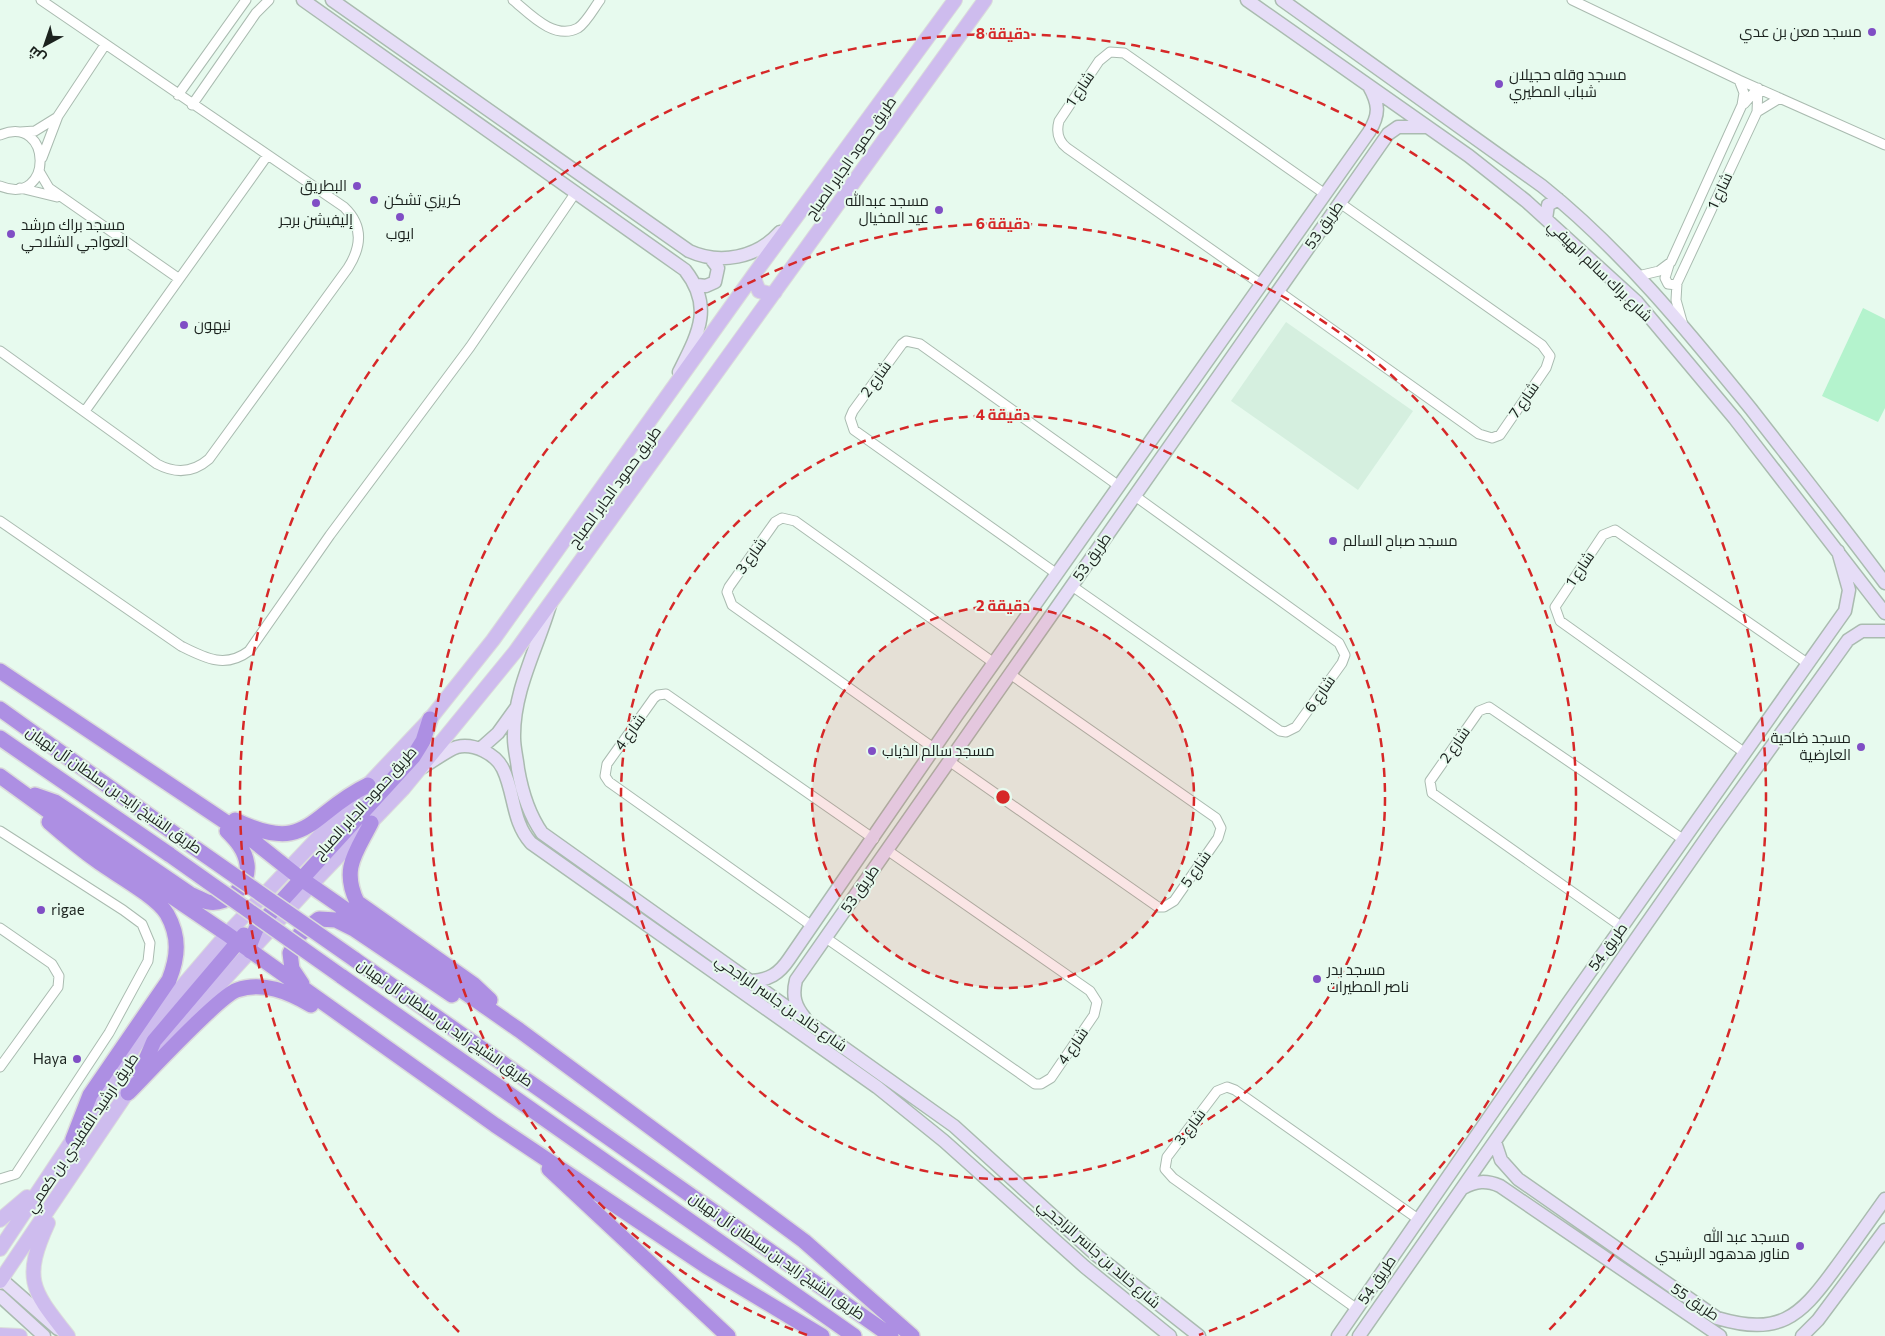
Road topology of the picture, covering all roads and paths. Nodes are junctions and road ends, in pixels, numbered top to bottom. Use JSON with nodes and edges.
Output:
{"nodes":[{"id":1,"x":41,"y":0,"type":"edge"},
{"id":2,"x":246,"y":0,"type":"edge"},
{"id":3,"x":269,"y":0,"type":"edge"},
{"id":4,"x":303,"y":0,"type":"edge"},
{"id":5,"x":332,"y":0,"type":"edge"},
{"id":6,"x":513,"y":0,"type":"edge"},
{"id":7,"x":600,"y":0,"type":"edge"},
{"id":8,"x":955,"y":0,"type":"edge"},
{"id":9,"x":985,"y":0,"type":"edge"},
{"id":10,"x":1247,"y":0,"type":"edge"},
{"id":11,"x":1282,"y":0,"type":"edge"},
{"id":12,"x":1572,"y":0,"type":"edge"},
{"id":13,"x":105,"y":45,"type":"junction"},
{"id":14,"x":1739,"y":80,"type":"junction"},
{"id":15,"x":1369,"y":86,"type":"junction"},
{"id":16,"x":1758,"y":88,"type":"junction"},
{"id":17,"x":178,"y":95,"type":"junction"},
{"id":18,"x":1780,"y":98,"type":"junction"},
{"id":19,"x":192,"y":105,"type":"junction"},
{"id":20,"x":1742,"y":105,"type":"junction"},
{"id":21,"x":1757,"y":112,"type":"junction"},
{"id":22,"x":58,"y":116,"type":"junction"},
{"id":23,"x":1427,"y":127,"type":"junction"},
{"id":24,"x":0,"y":129,"type":"edge"},
{"id":25,"x":15,"y":132,"type":"junction"},
{"id":26,"x":1369,"y":132,"type":"junction"},
{"id":27,"x":0,"y":135,"type":"edge"},
{"id":28,"x":1382,"y":143,"type":"junction"},
{"id":29,"x":1885,"y":145,"type":"edge"},
{"id":30,"x":267,"y":156,"type":"junction"},
{"id":31,"x":42,"y":158,"type":"junction"},
{"id":32,"x":840,"y":158,"type":"junction"},
{"id":33,"x":39,"y":171,"type":"junction"},
{"id":34,"x":0,"y":186,"type":"edge"},
{"id":35,"x":1542,"y":186,"type":"junction"},
{"id":36,"x":20,"y":188,"type":"junction"},
{"id":37,"x":576,"y":192,"type":"junction"},
{"id":38,"x":1325,"y":194,"type":"junction"},
{"id":39,"x":1558,"y":199,"type":"junction"},
{"id":40,"x":66,"y":201,"type":"junction"},
{"id":41,"x":1526,"y":201,"type":"junction"},
{"id":42,"x":1340,"y":203,"type":"junction"},
{"id":43,"x":1546,"y":219,"type":"junction"},
{"id":44,"x":712,"y":260,"type":"junction"},
{"id":45,"x":1671,"y":262,"type":"junction"},
{"id":46,"x":755,"y":273,"type":"junction"},
{"id":47,"x":1638,"y":276,"type":"junction"},
{"id":48,"x":178,"y":278,"type":"junction"},
{"id":49,"x":697,"y":285,"type":"junction"},
{"id":50,"x":1262,"y":285,"type":"junction"},
{"id":51,"x":1677,"y":285,"type":"junction"},
{"id":52,"x":1278,"y":291,"type":"junction"},
{"id":53,"x":776,"y":292,"type":"junction"},
{"id":54,"x":1684,"y":327,"type":"junction"},
{"id":55,"x":1230,"y":331,"type":"junction"},
{"id":56,"x":1243,"y":341,"type":"junction"},
{"id":57,"x":0,"y":351,"type":"edge"},
{"id":58,"x":1215,"y":352,"type":"junction"},
{"id":59,"x":1229,"y":360,"type":"junction"},
{"id":60,"x":1730,"y":383,"type":"junction"},
{"id":61,"x":1715,"y":394,"type":"junction"},
{"id":62,"x":665,"y":401,"type":"junction"},
{"id":63,"x":1750,"y":408,"type":"junction"},
{"id":64,"x":85,"y":412,"type":"junction"},
{"id":65,"x":1735,"y":419,"type":"junction"},
{"id":66,"x":1120,"y":486,"type":"junction"},
{"id":67,"x":1135,"y":496,"type":"junction"},
{"id":68,"x":0,"y":521,"type":"edge"},
{"id":69,"x":1838,"y":551,"type":"junction"},
{"id":70,"x":1057,"y":574,"type":"junction"},
{"id":71,"x":1885,"y":583,"type":"edge"},
{"id":72,"x":1072,"y":586,"type":"junction"},
{"id":73,"x":551,"y":603,"type":"junction"},
{"id":74,"x":1885,"y":613,"type":"edge"},
{"id":75,"x":1885,"y":631,"type":"edge"},
{"id":76,"x":994,"y":663,"type":"junction"},
{"id":77,"x":1807,"y":663,"type":"junction"},
{"id":78,"x":0,"y":672,"type":"edge"},
{"id":79,"x":1010,"y":674,"type":"junction"},
{"id":80,"x":972,"y":694,"type":"junction"},
{"id":81,"x":990,"y":703,"type":"junction"},
{"id":82,"x":1780,"y":703,"type":"junction"},
{"id":83,"x":517,"y":706,"type":"junction"},
{"id":84,"x":0,"y":709,"type":"edge"},
{"id":85,"x":957,"y":715,"type":"junction"},
{"id":86,"x":1794,"y":715,"type":"junction"},
{"id":87,"x":430,"y":719,"type":"junction"},
{"id":88,"x":973,"y":727,"type":"junction"},
{"id":89,"x":0,"y":738,"type":"edge"},
{"id":90,"x":480,"y":749,"type":"junction"},
{"id":91,"x":935,"y":750,"type":"junction"},
{"id":92,"x":1745,"y":753,"type":"junction"},
{"id":93,"x":949,"y":761,"type":"junction"},
{"id":94,"x":420,"y":769,"type":"junction"},
{"id":95,"x":0,"y":776,"type":"edge"},
{"id":96,"x":368,"y":785,"type":"junction"},
{"id":97,"x":19,"y":790,"type":"junction"},
{"id":98,"x":193,"y":800,"type":"junction"},
{"id":99,"x":208,"y":811,"type":"junction"},
{"id":100,"x":371,"y":823,"type":"junction"},
{"id":101,"x":0,"y":831,"type":"edge"},
{"id":102,"x":874,"y":839,"type":"junction"},
{"id":103,"x":1684,"y":840,"type":"junction"},
{"id":104,"x":887,"y":850,"type":"junction"},
{"id":105,"x":599,"y":874,"type":"junction"},
{"id":106,"x":1660,"y":874,"type":"junction"},
{"id":107,"x":300,"y":878,"type":"junction"},
{"id":108,"x":587,"y":884,"type":"junction"},
{"id":109,"x":1675,"y":884,"type":"junction"},
{"id":110,"x":1646,"y":894,"type":"junction"},
{"id":111,"x":1660,"y":905,"type":"junction"},
{"id":112,"x":812,"y":926,"type":"junction"},
{"id":113,"x":1622,"y":927,"type":"junction"},
{"id":114,"x":0,"y":928,"type":"edge"},
{"id":115,"x":826,"y":938,"type":"junction"},
{"id":116,"x":239,"y":942,"type":"junction"},
{"id":117,"x":216,"y":948,"type":"joint"},
{"id":118,"x":789,"y":960,"type":"junction"},
{"id":119,"x":237,"y":965,"type":"joint"},
{"id":120,"x":803,"y":970,"type":"junction"},
{"id":121,"x":752,"y":981,"type":"junction"},
{"id":122,"x":307,"y":992,"type":"junction"},
{"id":123,"x":805,"y":1018,"type":"junction"},
{"id":124,"x":519,"y":1030,"type":"junction"},
{"id":125,"x":406,"y":1062,"type":"junction"},
{"id":126,"x":0,"y":1067,"type":"edge"},
{"id":127,"x":140,"y":1073,"type":"junction"},
{"id":128,"x":128,"y":1093,"type":"junction"},
{"id":129,"x":954,"y":1126,"type":"junction"},
{"id":130,"x":512,"y":1136,"type":"junction"},
{"id":131,"x":73,"y":1139,"type":"junction"},
{"id":132,"x":944,"y":1141,"type":"junction"},
{"id":133,"x":1495,"y":1142,"type":"junction"},
{"id":134,"x":60,"y":1158,"type":"junction"},
{"id":135,"x":74,"y":1174,"type":"junction"},
{"id":136,"x":0,"y":1179,"type":"edge"},
{"id":137,"x":1518,"y":1179,"type":"junction"},
{"id":138,"x":1463,"y":1188,"type":"junction"},
{"id":139,"x":1508,"y":1191,"type":"junction"},
{"id":140,"x":1885,"y":1199,"type":"edge"},
{"id":141,"x":1418,"y":1219,"type":"junction"},
{"id":142,"x":0,"y":1220,"type":"edge"},
{"id":143,"x":1885,"y":1230,"type":"edge"},
{"id":144,"x":1858,"y":1238,"type":"junction"},
{"id":145,"x":1872,"y":1248,"type":"junction"},
{"id":146,"x":0,"y":1249,"type":"edge"},
{"id":147,"x":1096,"y":1254,"type":"junction"},
{"id":148,"x":1846,"y":1254,"type":"junction"},
{"id":149,"x":1860,"y":1263,"type":"junction"},
{"id":150,"x":1085,"y":1267,"type":"junction"},
{"id":151,"x":0,"y":1279,"type":"edge"},
{"id":152,"x":1141,"y":1292,"type":"junction"},
{"id":153,"x":0,"y":1296,"type":"edge"},
{"id":154,"x":1123,"y":1300,"type":"junction"},
{"id":155,"x":1357,"y":1310,"type":"junction"},
{"id":156,"x":0,"y":1335,"type":"edge"},
{"id":157,"x":20,"y":1336,"type":"edge"},
{"id":158,"x":44,"y":1336,"type":"edge"},
{"id":159,"x":67,"y":1336,"type":"edge"},
{"id":160,"x":728,"y":1336,"type":"edge"},
{"id":161,"x":822,"y":1336,"type":"edge"},
{"id":162,"x":854,"y":1336,"type":"edge"},
{"id":163,"x":891,"y":1336,"type":"edge"},
{"id":164,"x":912,"y":1336,"type":"edge"},
{"id":165,"x":1170,"y":1336,"type":"edge"},
{"id":166,"x":1199,"y":1336,"type":"edge"},
{"id":167,"x":1338,"y":1336,"type":"edge"},
{"id":168,"x":1359,"y":1336,"type":"edge"},
{"id":169,"x":1720,"y":1336,"type":"edge"},
{"id":170,"x":1802,"y":1336,"type":"edge"}],
"edges":[{"from":1,"to":13,"type":"street"},
{"from":2,"to":17,"type":"street"},
{"from":3,"to":19,"type":"street"},
{"from":4,"to":37,"type":"street"},
{"from":5,"to":44,"type":"street"},
{"from":6,"to":7,"type":"street"},
{"from":8,"to":32,"type":"main road","name":"طريق حمود الجابر الصباح"},
{"from":9,"to":53,"type":"main road","name":"طريق حمود الجابر الصباح"},
{"from":10,"to":15,"type":"street","name":"شارع براك سالم الهيفي"},
{"from":11,"to":35,"type":"street","name":"شارع براك سالم الهيفي"},
{"from":12,"to":14,"type":"street"},
{"from":13,"to":17,"type":"street"},
{"from":13,"to":22,"type":"street"},
{"from":14,"to":16,"type":"street"},
{"from":14,"to":20,"type":"street"},
{"from":15,"to":23,"type":"street","name":"شارع براك سالم الهيفي"},
{"from":15,"to":26,"type":"street","name":"طريق 53"},
{"from":16,"to":18,"type":"street"},
{"from":16,"to":20,"type":"street","name":"شارع 1"},
{"from":16,"to":21,"type":"street","name":"شارع 1"},
{"from":17,"to":19,"type":"street"},
{"from":18,"to":21,"type":"street"},
{"from":18,"to":29,"type":"street"},
{"from":19,"to":30,"type":"street"},
{"from":20,"to":45,"type":"street","name":"شارع 1"},
{"from":21,"to":51,"type":"street","name":"شارع 1"},
{"from":22,"to":25,"type":"street"},
{"from":22,"to":31,"type":"street"},
{"from":23,"to":28,"type":"street","name":"طريق 53"},
{"from":23,"to":41,"type":"street","name":"شارع براك سالم الهيفي"},
{"from":24,"to":25,"type":"street"},
{"from":25,"to":27,"type":"street"},
{"from":25,"to":31,"type":"street"},
{"from":26,"to":28,"type":"street"},
{"from":26,"to":38,"type":"street","name":"طريق 53"},
{"from":28,"to":42,"type":"street","name":"طريق 53"},
{"from":30,"to":48,"type":"street"},
{"from":30,"to":64,"type":"street"},
{"from":31,"to":33,"type":"street"},
{"from":32,"to":44,"type":"street"},
{"from":32,"to":46,"type":"main road","name":"طريق حمود الجابر الصباح"},
{"from":33,"to":36,"type":"street"},
{"from":33,"to":40,"type":"street"},
{"from":34,"to":36,"type":"street"},
{"from":35,"to":39,"type":"street","name":"شارع براك سالم الهيفي"},
{"from":35,"to":41,"type":"street"},
{"from":36,"to":40,"type":"street"},
{"from":37,"to":49,"type":"street"},
{"from":37,"to":68,"type":"street"},
{"from":38,"to":50,"type":"street","name":"طريق 53"},
{"from":38,"to":50,"type":"street","name":"شارع 1"},
{"from":39,"to":43,"type":"street"},
{"from":39,"to":47,"type":"street","name":"شارع براك سالم الهيفي"},
{"from":40,"to":48,"type":"street"},
{"from":41,"to":43,"type":"street","name":"شارع براك سالم الهيفي"},
{"from":42,"to":52,"type":"street","name":"طريق 53"},
{"from":42,"to":52,"type":"street","name":"شارع 7"},
{"from":43,"to":61,"type":"street","name":"شارع براك سالم الهيفي"},
{"from":44,"to":49,"type":"street"},
{"from":45,"to":47,"type":"street"},
{"from":45,"to":51,"type":"street","name":"شارع 1"},
{"from":46,"to":53,"type":"main road"},
{"from":46,"to":62,"type":"main road","name":"طريق حمود الجابر الصباح"},
{"from":47,"to":54,"type":"street","name":"شارع براك سالم الهيفي"},
{"from":48,"to":64,"type":"street"},
{"from":49,"to":62,"type":"street"},
{"from":50,"to":55,"type":"street","name":"طريق 53"},
{"from":51,"to":54,"type":"street","name":"شارع 1"},
{"from":52,"to":56,"type":"street","name":"طريق 53"},
{"from":53,"to":73,"type":"main road","name":"طريق حمود الجابر الصباح"},
{"from":54,"to":60,"type":"street","name":"شارع براك سالم الهيفي"},
{"from":55,"to":56,"type":"street"},
{"from":55,"to":58,"type":"street","name":"طريق 53"},
{"from":56,"to":59,"type":"street","name":"طريق 53"},
{"from":57,"to":64,"type":"street"},
{"from":58,"to":59,"type":"street"},
{"from":58,"to":66,"type":"street","name":"طريق 53"},
{"from":59,"to":67,"type":"street","name":"طريق 53"},
{"from":60,"to":61,"type":"street"},
{"from":60,"to":63,"type":"street","name":"شارع براك سالم الهيفي"},
{"from":61,"to":65,"type":"street","name":"شارع براك سالم الهيفي"},
{"from":62,"to":87,"type":"main road","name":"طريق حمود الجابر الصباح"},
{"from":63,"to":65,"type":"street"},
{"from":63,"to":71,"type":"street","name":"شارع براك سالم الهيفي"},
{"from":65,"to":69,"type":"street","name":"شارع براك سالم الهيفي"},
{"from":66,"to":70,"type":"street","name":"طريق 53"},
{"from":66,"to":70,"type":"street","name":"شارع 2"},
{"from":67,"to":72,"type":"street","name":"طريق 53"},
{"from":67,"to":72,"type":"street","name":"شارع 6"},
{"from":69,"to":74,"type":"street","name":"شارع براك سالم الهيفي"},
{"from":69,"to":77,"type":"street","name":"طريق 54"},
{"from":70,"to":76,"type":"street","name":"طريق 53"},
{"from":72,"to":79,"type":"street","name":"طريق 53"},
{"from":73,"to":83,"type":"street","name":"شارع خالد بن جاسر الراجحي"},
{"from":73,"to":94,"type":"main road","name":"طريق حمود الجابر الصباح"},
{"from":75,"to":86,"type":"street","name":"طريق 54"},
{"from":76,"to":80,"type":"street","name":"طريق 53"},
{"from":76,"to":91,"type":"street","name":"شارع 3"},
{"from":77,"to":82,"type":"street","name":"طريق 54"},
{"from":77,"to":92,"type":"street","name":"شارع 1"},
{"from":78,"to":98,"type":"highway"},
{"from":79,"to":81,"type":"street","name":"طريق 53"},
{"from":79,"to":93,"type":"street","name":"شارع 5"},
{"from":80,"to":81,"type":"street"},
{"from":80,"to":85,"type":"street","name":"طريق 53"},
{"from":81,"to":88,"type":"street","name":"طريق 53"},
{"from":82,"to":86,"type":"street"},
{"from":82,"to":92,"type":"street","name":"طريق 54"},
{"from":83,"to":90,"type":"street"},
{"from":83,"to":105,"type":"street","name":"شارع خالد بن جاسر الراجحي"},
{"from":84,"to":163,"type":"highway","name":"طريق الشيخ زايد بن سلطان آل نهيان","bridge":true},
{"from":85,"to":88,"type":"street"},
{"from":85,"to":91,"type":"street","name":"طريق 53"},
{"from":86,"to":109,"type":"street","name":"طريق 54"},
{"from":87,"to":96,"type":"main road","name":"طريق حمود الجابر الصباح"},
{"from":87,"to":107,"type":"highway"},
{"from":88,"to":93,"type":"street","name":"طريق 53"},
{"from":89,"to":162,"type":"highway","name":"طريق الشيخ زايد بن سلطان آل نهيان","bridge":true},
{"from":90,"to":94,"type":"street"},
{"from":90,"to":108,"type":"street","name":"شارع خالد بن جاسر الراجحي"},
{"from":91,"to":102,"type":"street","name":"طريق 53"},
{"from":92,"to":103,"type":"street","name":"طريق 54"},
{"from":93,"to":104,"type":"street","name":"طريق 53"},
{"from":94,"to":100,"type":"main road","name":"طريق حمود الجابر الصباح"},
{"from":95,"to":97,"type":"highway"},
{"from":96,"to":98,"type":"highway"},
{"from":96,"to":107,"type":"main road","name":"طريق حمود الجابر الصباح"},
{"from":97,"to":99,"type":"highway"},
{"from":97,"to":116,"type":"highway"},
{"from":97,"to":131,"type":"highway"},
{"from":98,"to":99,"type":"highway"},
{"from":99,"to":107,"type":"highway"},
{"from":100,"to":107,"type":"main road","name":"طريق حمود الجابر الصباح"},
{"from":100,"to":124,"type":"highway"},
{"from":101,"to":136,"type":"street"},
{"from":102,"to":112,"type":"street","name":"طريق 53"},
{"from":102,"to":112,"type":"street","name":"شارع 4"},
{"from":103,"to":106,"type":"street","name":"طريق 54"},
{"from":103,"to":113,"type":"street","name":"شارع 2"},
{"from":104,"to":115,"type":"street","name":"طريق 53"},
{"from":104,"to":115,"type":"street","name":"شارع 4"},
{"from":105,"to":108,"type":"street"},
{"from":105,"to":121,"type":"street","name":"شارع خالد بن جاسر الراجحي"},
{"from":106,"to":109,"type":"street"},
{"from":106,"to":110,"type":"street","name":"طريق 54"},
{"from":107,"to":116,"type":"main road","name":"طريق حمود الجابر الصباح"},
{"from":107,"to":116,"type":"highway"},
{"from":107,"to":124,"type":"highway"},
{"from":108,"to":132,"type":"street","name":"شارع خالد بن جاسر الراجحي"},
{"from":109,"to":111,"type":"street","name":"طريق 54"},
{"from":110,"to":111,"type":"street"},
{"from":110,"to":113,"type":"street","name":"طريق 54"},
{"from":111,"to":133,"type":"street","name":"طريق 54"},
{"from":112,"to":118,"type":"street","name":"طريق 53"},
{"from":113,"to":141,"type":"street","name":"طريق 54"},
{"from":114,"to":126,"type":"street"},
{"from":115,"to":120,"type":"street","name":"طريق 53"},
{"from":116,"to":117,"type":"main road","name":"طريق حمود الجابر الصباح"},
{"from":116,"to":119,"type":"main road","name":"طريق حمود الجابر الصباح"},
{"from":116,"to":122,"type":"highway"},
{"from":116,"to":127,"type":"highway"},
{"from":117,"to":131,"type":"main road","name":"طريق ارشيد القفيدي بن كعمي"},
{"from":118,"to":120,"type":"street"},
{"from":118,"to":121,"type":"street","name":"طريق 53"},
{"from":119,"to":127,"type":"main road","name":"طريق ارشيد القفيدي بن كعمي"},
{"from":120,"to":123,"type":"street","name":"طريق 53"},
{"from":121,"to":123,"type":"street","name":"شارع خالد بن جاسر الراجحي"},
{"from":122,"to":124,"type":"highway"},
{"from":122,"to":125,"type":"highway"},
{"from":123,"to":129,"type":"street","name":"شارع خالد بن جاسر الراجحي"},
{"from":124,"to":164,"type":"highway"},
{"from":125,"to":128,"type":"highway"},
{"from":125,"to":130,"type":"highway"},
{"from":127,"to":128,"type":"main road","name":"طريق ارشيد القفيدي بن كعمي"},
{"from":128,"to":135,"type":"main road","name":"طريق ارشيد القفيدي بن كعمي"},
{"from":129,"to":132,"type":"street"},
{"from":129,"to":147,"type":"street","name":"شارع خالد بن جاسر الراجحي"},
{"from":130,"to":160,"type":"highway"},
{"from":130,"to":161,"type":"highway"},
{"from":131,"to":134,"type":"main road","name":"طريق ارشيد القفيدي بن كعمي"},
{"from":132,"to":150,"type":"street","name":"شارع خالد بن جاسر الراجحي"},
{"from":133,"to":137,"type":"street","name":"طريق 55"},
{"from":133,"to":138,"type":"street","name":"طريق 54"},
{"from":134,"to":142,"type":"main road"},
{"from":134,"to":146,"type":"main road","name":"طريق ارشيد القفيدي بن كعمي"},
{"from":135,"to":151,"type":"main road","name":"طريق ارشيد القفيدي بن كعمي"},
{"from":135,"to":159,"type":"main road"},
{"from":137,"to":139,"type":"street"},
{"from":137,"to":148,"type":"street","name":"طريق 55"},
{"from":138,"to":139,"type":"street","name":"طريق 55"},
{"from":138,"to":168,"type":"street","name":"طريق 54"},
{"from":139,"to":169,"type":"street","name":"طريق 55"},
{"from":140,"to":144,"type":"street","name":"طريق 55"},
{"from":141,"to":155,"type":"street","name":"طريق 54"},
{"from":141,"to":155,"type":"street","name":"شارع 3"},
{"from":143,"to":145,"type":"street"},
{"from":144,"to":145,"type":"street"},
{"from":144,"to":148,"type":"street","name":"طريق 55"},
{"from":145,"to":149,"type":"street"},
{"from":147,"to":150,"type":"street"},
{"from":147,"to":152,"type":"street","name":"شارع خالد بن جاسر الراجحي"},
{"from":148,"to":149,"type":"street"},
{"from":149,"to":170,"type":"street"},
{"from":150,"to":154,"type":"street","name":"شارع خالد بن جاسر الراجحي"},
{"from":151,"to":159,"type":"street"},
{"from":152,"to":154,"type":"street"},
{"from":152,"to":166,"type":"street","name":"شارع خالد بن جاسر الراجحي"},
{"from":153,"to":158,"type":"street"},
{"from":154,"to":165,"type":"street","name":"شارع خالد بن جاسر الراجحي"},
{"from":155,"to":167,"type":"street","name":"طريق 54"},
{"from":156,"to":157,"type":"main road"}]}
